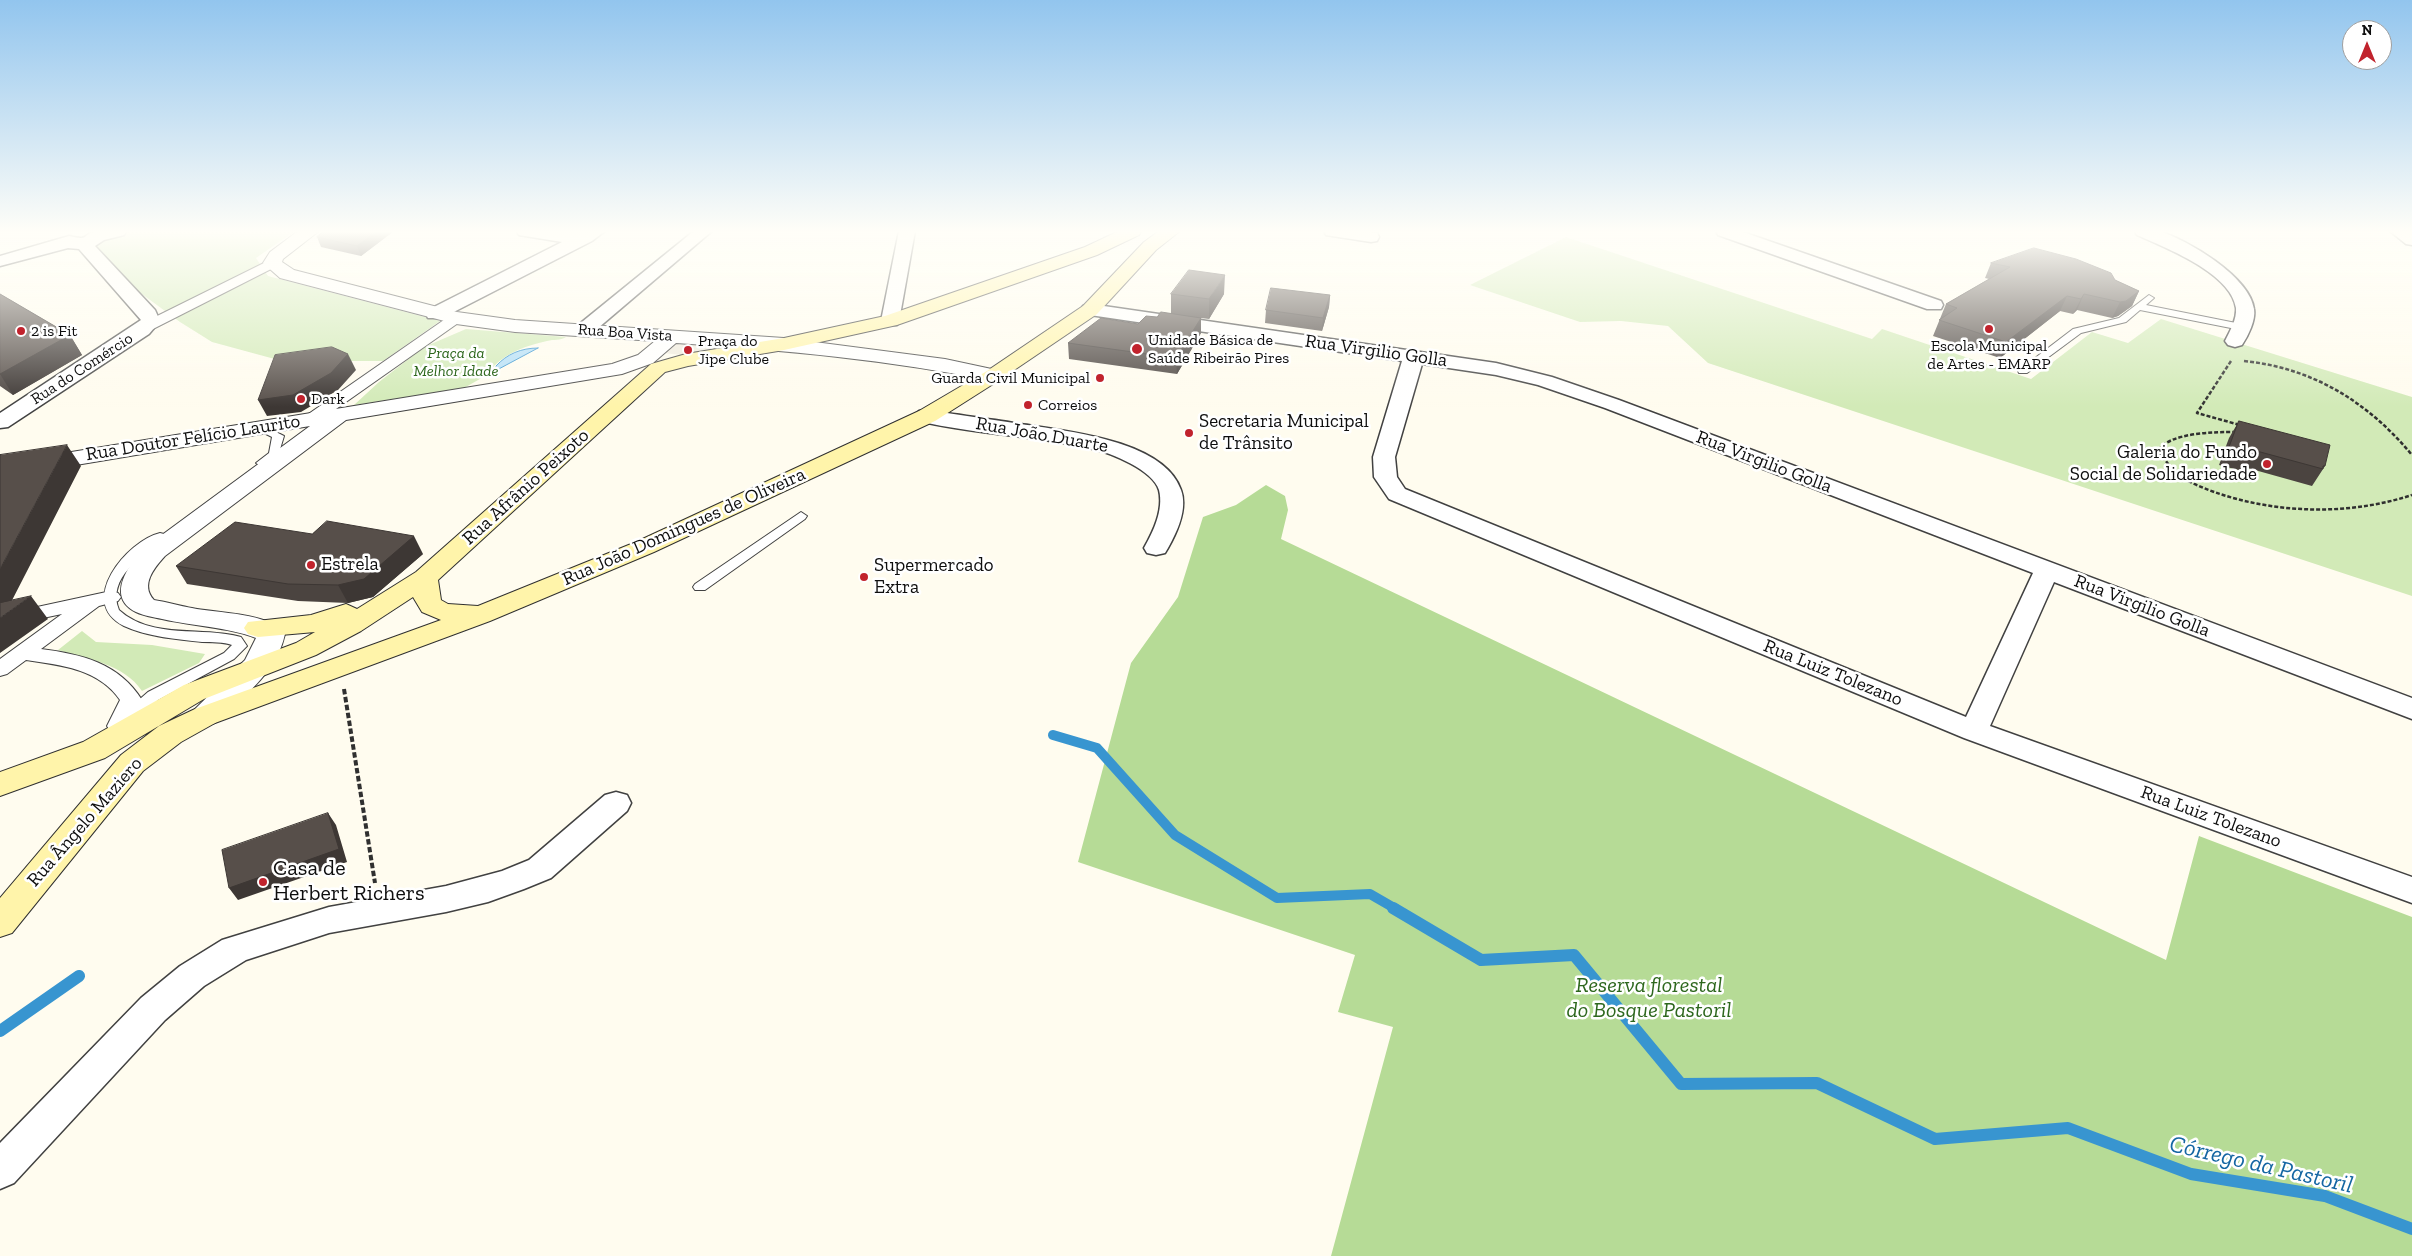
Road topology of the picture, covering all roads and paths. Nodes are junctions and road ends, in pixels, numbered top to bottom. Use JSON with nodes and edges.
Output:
{"nodes":[{"id":1,"x":127,"y":290,"type":"edge"},
{"id":2,"x":217,"y":290,"type":"edge"},
{"id":3,"x":344,"y":290,"type":"edge"},
{"id":4,"x":482,"y":290,"type":"edge"},
{"id":5,"x":633,"y":290,"type":"edge"},
{"id":6,"x":896,"y":290,"type":"edge"},
{"id":7,"x":980,"y":290,"type":"edge"},
{"id":8,"x":1109,"y":290,"type":"edge"},
{"id":9,"x":1890,"y":290,"type":"edge"},
{"id":10,"x":2238,"y":290,"type":"edge"},
{"id":11,"x":2149,"y":298,"type":"dead end"},
{"id":12,"x":1934,"y":305,"type":"dead end"},
{"id":13,"x":2139,"y":307,"type":"junction"},
{"id":14,"x":1090,"y":310,"type":"junction"},
{"id":15,"x":434,"y":314,"type":"junction"},
{"id":16,"x":456,"y":318,"type":"junction"},
{"id":17,"x":890,"y":321,"type":"junction"},
{"id":18,"x":148,"y":326,"type":"junction"},
{"id":19,"x":584,"y":330,"type":"junction"},
{"id":20,"x":2238,"y":334,"type":"joint"},
{"id":21,"x":671,"y":336,"type":"junction"},
{"id":22,"x":784,"y":344,"type":"junction"},
{"id":23,"x":1414,"y":356,"type":"junction"},
{"id":24,"x":2023,"y":371,"type":"dead end"},
{"id":25,"x":591,"y":373,"type":"junction"},
{"id":26,"x":994,"y":375,"type":"junction"},
{"id":27,"x":627,"y":395,"type":"junction"},
{"id":28,"x":342,"y":414,"type":"junction"},
{"id":29,"x":927,"y":416,"type":"junction"},
{"id":30,"x":313,"y":418,"type":"junction"},
{"id":31,"x":0,"y":422,"type":"edge"},
{"id":32,"x":2245,"y":427,"type":"edge"},
{"id":33,"x":262,"y":428,"type":"junction"},
{"id":34,"x":2241,"y":432,"type":"edge"},
{"id":35,"x":2412,"y":455,"type":"edge"},
{"id":36,"x":0,"y":468,"type":"edge"},
{"id":37,"x":2412,"y":495,"type":"edge"},
{"id":38,"x":801,"y":516,"type":"dead end"},
{"id":39,"x":1156,"y":548,"type":"dead end"},
{"id":40,"x":2047,"y":569,"type":"junction"},
{"id":41,"x":418,"y":582,"type":"junction"},
{"id":42,"x":700,"y":587,"type":"dead end"},
{"id":43,"x":102,"y":598,"type":"junction"},
{"id":44,"x":480,"y":615,"type":"junction"},
{"id":45,"x":0,"y":621,"type":"edge"},
{"id":46,"x":258,"y":628,"type":"junction"},
{"id":47,"x":22,"y":653,"type":"junction"},
{"id":48,"x":253,"y":668,"type":"junction"},
{"id":49,"x":0,"y":669,"type":"edge"},
{"id":50,"x":343,"y":684,"type":"dead end"},
{"id":51,"x":2412,"y":709,"type":"edge"},
{"id":52,"x":205,"y":716,"type":"junction"},
{"id":53,"x":118,"y":726,"type":"junction"},
{"id":54,"x":1974,"y":730,"type":"junction"},
{"id":55,"x":0,"y":776,"type":"edge"},
{"id":56,"x":0,"y":784,"type":"edge"},
{"id":57,"x":616,"y":803,"type":"dead end"},
{"id":58,"x":2412,"y":890,"type":"edge"},
{"id":59,"x":380,"y":911,"type":"junction"},
{"id":60,"x":0,"y":923,"type":"edge"},
{"id":61,"x":0,"y":1170,"type":"edge"}],
"edges":[{"from":1,"to":18,"type":"street"},
{"from":2,"to":18,"type":"street","name":"Rua do Comércio"},
{"from":3,"to":15,"type":"street","name":"Rua Boa Vista"},
{"from":4,"to":15,"type":"street"},
{"from":5,"to":19,"type":"street"},
{"from":6,"to":17,"type":"street"},
{"from":7,"to":17,"type":"main road"},
{"from":8,"to":14,"type":"main road","name":"Rua João Domingues de Oliveira"},
{"from":9,"to":12,"type":"street"},
{"from":10,"to":20,"type":"street"},
{"from":11,"to":13,"type":"lane"},
{"from":13,"to":20,"type":"lane"},
{"from":13,"to":24,"type":"lane"},
{"from":14,"to":23,"type":"street","name":"Rua Virgilio Golla"},
{"from":14,"to":26,"type":"main road","name":"Rua João Domingues de Oliveira"},
{"from":15,"to":16,"type":"street","name":"Rua Boa Vista"},
{"from":16,"to":19,"type":"street","name":"Rua Boa Vista"},
{"from":16,"to":30,"type":"street"},
{"from":17,"to":22,"type":"main road"},
{"from":18,"to":31,"type":"street","name":"Rua do Comércio"},
{"from":19,"to":21,"type":"street","name":"Rua Boa Vista"},
{"from":21,"to":22,"type":"street","name":"Rua Boa Vista"},
{"from":21,"to":25,"type":"street","name":"Rua Doutor Felício Laurito"},
{"from":22,"to":26,"type":"street","name":"Rua Boa Vista"},
{"from":22,"to":27,"type":"main road","name":"Rua Afrânio Peixoto"},
{"from":23,"to":40,"type":"street","name":"Rua Virgilio Golla"},
{"from":23,"to":54,"type":"street","name":"Rua Luiz Tolezano"},
{"from":25,"to":27,"type":"street"},
{"from":25,"to":28,"type":"street","name":"Rua Doutor Felício Laurito"},
{"from":26,"to":29,"type":"main road","name":"Rua João Domingues de Oliveira"},
{"from":27,"to":41,"type":"main road","name":"Rua Afrânio Peixoto"},
{"from":28,"to":30,"type":"street","name":"Rua Doutor Felício Laurito"},
{"from":28,"to":46,"type":"street"},
{"from":29,"to":39,"type":"street","name":"Rua João Duarte"},
{"from":29,"to":44,"type":"main road","name":"Rua João Domingues de Oliveira"},
{"from":30,"to":33,"type":"street","name":"Rua Doutor Felício Laurito"},
{"from":32,"to":35,"type":"path"},
{"from":33,"to":36,"type":"street","name":"Rua Doutor Felício Laurito"},
{"from":33,"to":43,"type":"lane"},
{"from":34,"to":37,"type":"path"},
{"from":38,"to":42,"type":"lane"},
{"from":40,"to":51,"type":"street","name":"Rua Virgilio Golla"},
{"from":40,"to":54,"type":"street"},
{"from":41,"to":44,"type":"main road"},
{"from":41,"to":46,"type":"main road"},
{"from":41,"to":48,"type":"main road"},
{"from":43,"to":45,"type":"street"},
{"from":43,"to":47,"type":"street"},
{"from":43,"to":53,"type":"lane"},
{"from":44,"to":52,"type":"main road","name":"Rua João Domingues de Oliveira"},
{"from":46,"to":48,"type":"street"},
{"from":47,"to":49,"type":"street"},
{"from":47,"to":53,"type":"street"},
{"from":48,"to":52,"type":"street"},
{"from":48,"to":56,"type":"main road"},
{"from":50,"to":59,"type":"path"},
{"from":52,"to":60,"type":"main road","name":"Rua Ângelo Maziero"},
{"from":53,"to":55,"type":"lane"},
{"from":54,"to":58,"type":"street","name":"Rua Luiz Tolezano"},
{"from":57,"to":59,"type":"street"},
{"from":59,"to":61,"type":"street"}]}
